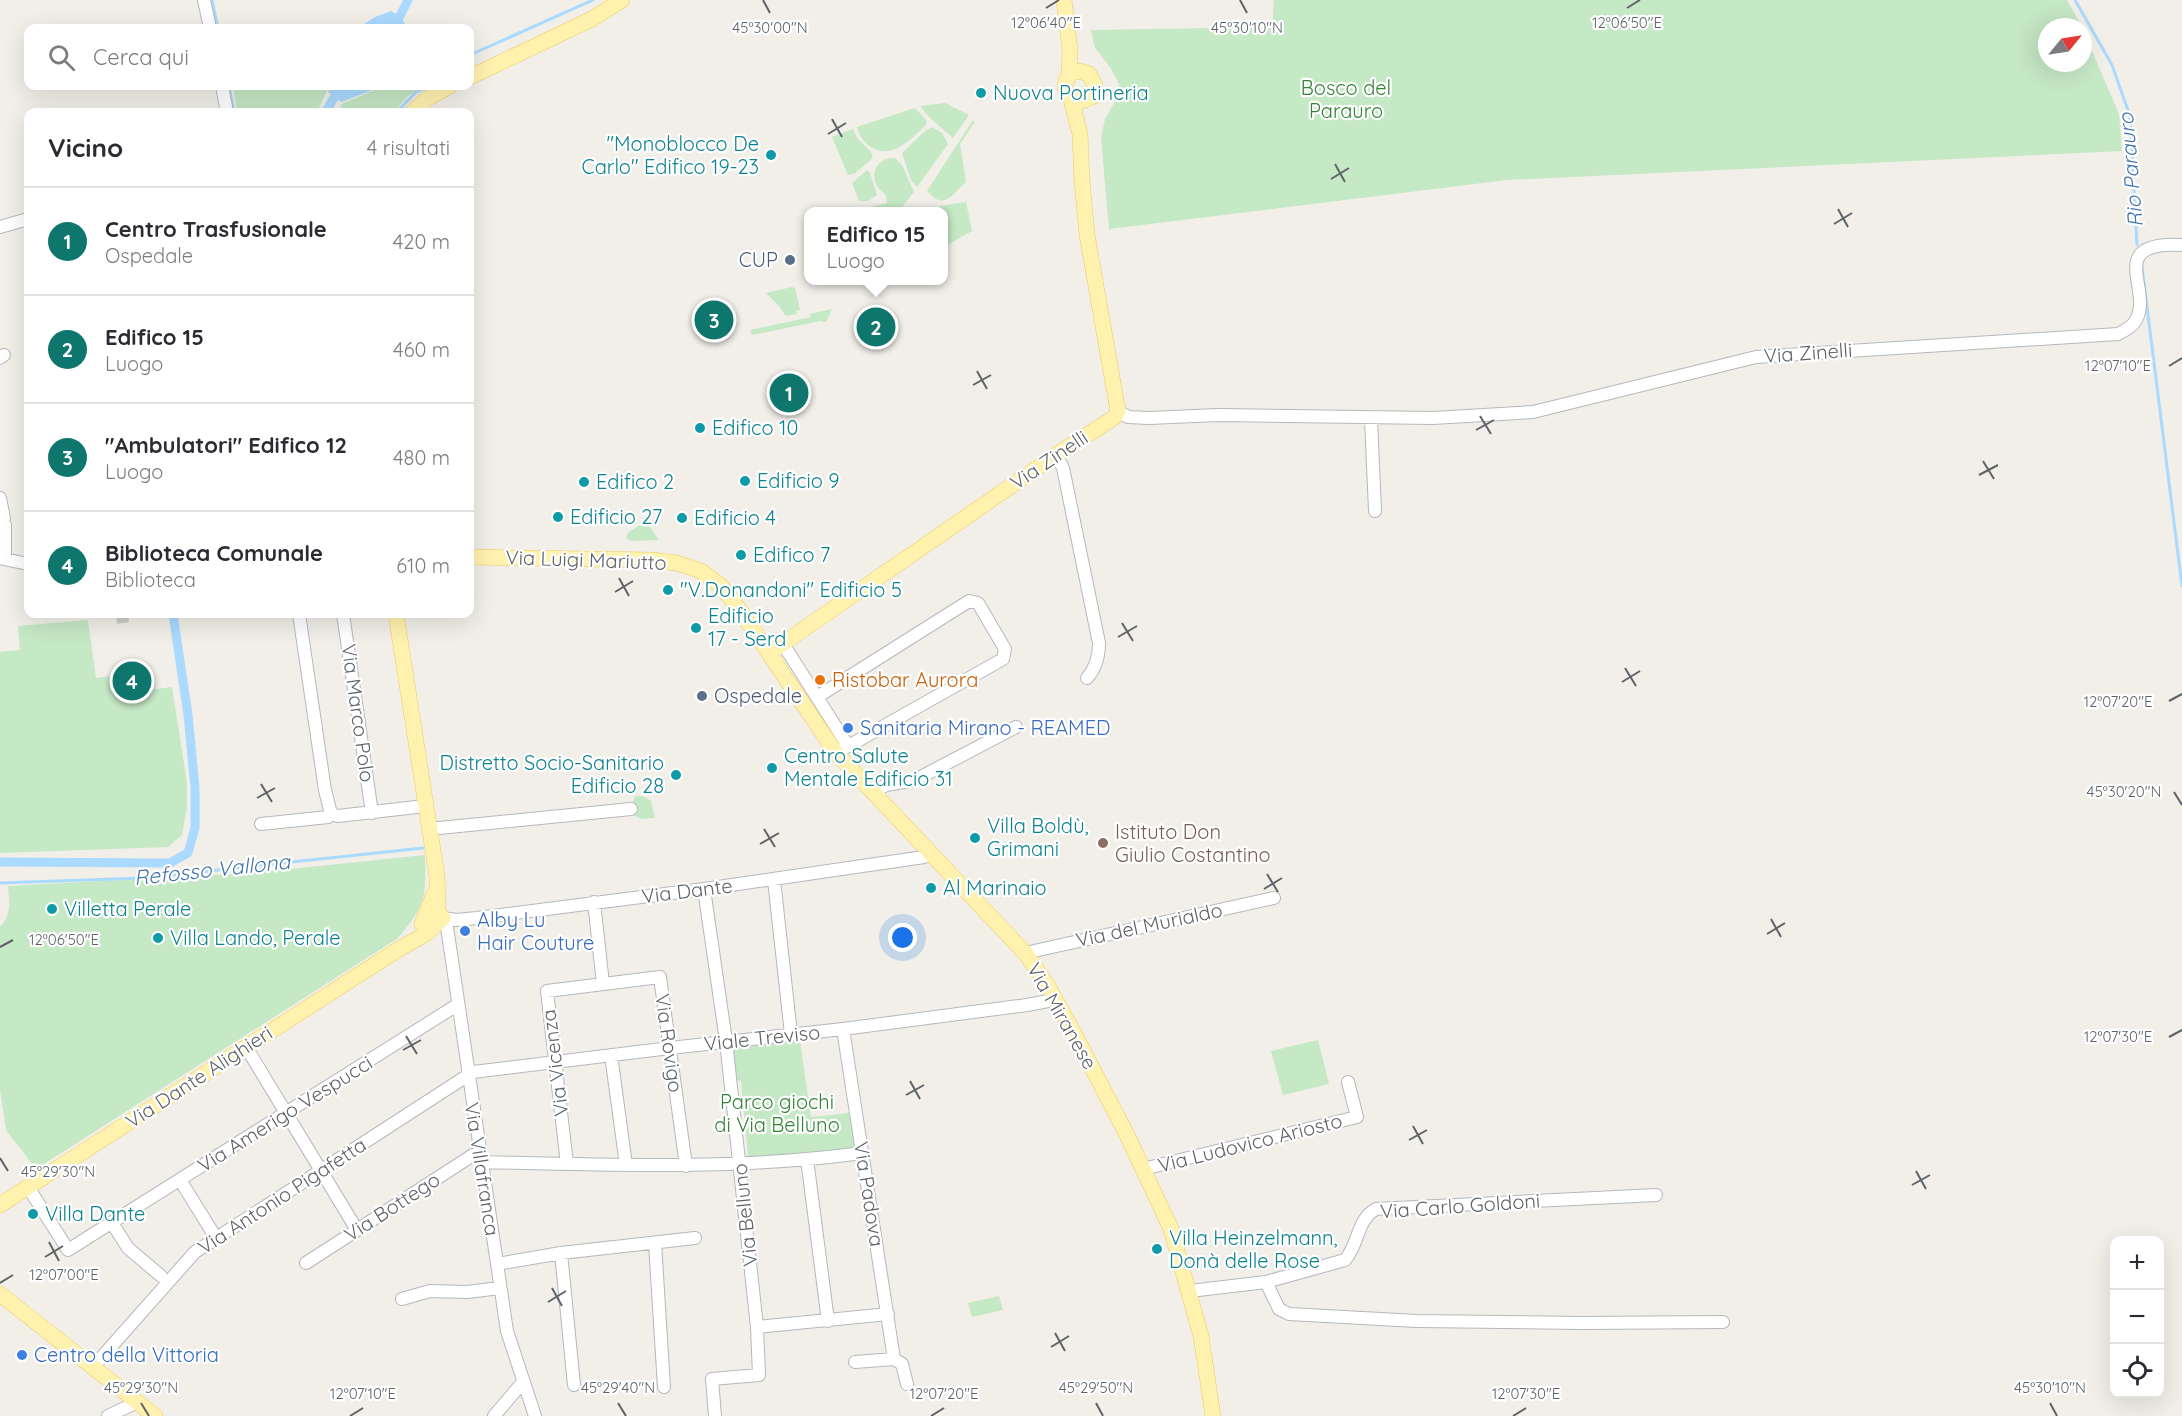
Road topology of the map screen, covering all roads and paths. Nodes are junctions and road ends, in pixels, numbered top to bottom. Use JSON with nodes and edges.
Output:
{"nodes":[{"id":1,"x":204,"y":0,"type":"edge"},
{"id":2,"x":622,"y":0,"type":"edge"},
{"id":3,"x":1065,"y":5,"type":"edge"},
{"id":4,"x":209,"y":24,"type":"edge"},
{"id":5,"x":474,"y":74,"type":"edge"},
{"id":6,"x":1069,"y":75,"type":"junction"},
{"id":7,"x":1091,"y":76,"type":"junction"},
{"id":8,"x":223,"y":90,"type":"edge"},
{"id":9,"x":443,"y":90,"type":"edge"},
{"id":10,"x":1092,"y":97,"type":"junction"},
{"id":11,"x":1071,"y":99,"type":"junction"},
{"id":12,"x":226,"y":108,"type":"edge"},
{"id":13,"x":417,"y":108,"type":"edge"},
{"id":14,"x":1080,"y":134,"type":"junction"},
{"id":15,"x":24,"y":220,"type":"edge"},
{"id":16,"x":0,"y":227,"type":"edge"},
{"id":17,"x":2182,"y":245,"type":"edge"},
{"id":18,"x":1118,"y":411,"type":"junction"},
{"id":19,"x":1371,"y":418,"type":"junction"},
{"id":20,"x":1056,"y":455,"type":"junction"},
{"id":21,"x":0,"y":498,"type":"edge"},
{"id":22,"x":1375,"y":512,"type":"dead end"},
{"id":23,"x":474,"y":557,"type":"edge"},
{"id":24,"x":2,"y":558,"type":"edge"},
{"id":25,"x":24,"y":563,"type":"edge"},
{"id":26,"x":300,"y":618,"type":"edge"},
{"id":27,"x":345,"y":618,"type":"edge"},
{"id":28,"x":397,"y":618,"type":"edge"},
{"id":29,"x":783,"y":644,"type":"junction"},
{"id":30,"x":769,"y":653,"type":"junction"},
{"id":31,"x":1087,"y":678,"type":"dead end"},
{"id":32,"x":817,"y":697,"type":"junction"},
{"id":33,"x":1016,"y":727,"type":"dead end"},
{"id":34,"x":842,"y":749,"type":"junction"},
{"id":35,"x":872,"y":793,"type":"junction"},
{"id":36,"x":426,"y":806,"type":"junction"},
{"id":37,"x":631,"y":809,"type":"dead end"},
{"id":38,"x":372,"y":813,"type":"junction"},
{"id":39,"x":332,"y":814,"type":"junction"},
{"id":40,"x":261,"y":824,"type":"dead end"},
{"id":41,"x":429,"y":829,"type":"junction"},
{"id":42,"x":929,"y":852,"type":"junction"},
{"id":43,"x":437,"y":876,"type":"junction"},
{"id":44,"x":774,"y":880,"type":"junction"},
{"id":45,"x":704,"y":889,"type":"junction"},
{"id":46,"x":1274,"y":898,"type":"dead end"},
{"id":47,"x":594,"y":902,"type":"junction"},
{"id":48,"x":449,"y":919,"type":"junction"},
{"id":49,"x":422,"y":924,"type":"junction"},
{"id":50,"x":399,"y":949,"type":"junction"},
{"id":51,"x":1026,"y":954,"type":"junction"},
{"id":52,"x":603,"y":984,"type":"junction"},
{"id":53,"x":1054,"y":997,"type":"junction"},
{"id":54,"x":457,"y":1005,"type":"junction"},
{"id":55,"x":843,"y":1029,"type":"junction"},
{"id":56,"x":791,"y":1035,"type":"junction"},
{"id":57,"x":726,"y":1041,"type":"junction"},
{"id":58,"x":246,"y":1047,"type":"junction"},
{"id":59,"x":670,"y":1048,"type":"junction"},
{"id":60,"x":610,"y":1055,"type":"junction"},
{"id":61,"x":556,"y":1061,"type":"junction"},
{"id":62,"x":468,"y":1074,"type":"junction"},
{"id":63,"x":1348,"y":1082,"type":"dead end"},
{"id":64,"x":286,"y":1114,"type":"junction"},
{"id":65,"x":862,"y":1153,"type":"junction"},
{"id":66,"x":481,"y":1158,"type":"junction"},
{"id":67,"x":807,"y":1159,"type":"junction"},
{"id":68,"x":567,"y":1164,"type":"junction"},
{"id":69,"x":740,"y":1164,"type":"junction"},
{"id":70,"x":626,"y":1165,"type":"junction"},
{"id":71,"x":686,"y":1166,"type":"junction"},
{"id":72,"x":1143,"y":1169,"type":"junction"},
{"id":73,"x":319,"y":1171,"type":"junction"},
{"id":74,"x":180,"y":1180,"type":"junction"},
{"id":75,"x":28,"y":1187,"type":"junction"},
{"id":76,"x":1656,"y":1194,"type":"dead end"},
{"id":77,"x":0,"y":1205,"type":"edge"},
{"id":78,"x":112,"y":1222,"type":"junction"},
{"id":79,"x":357,"y":1230,"type":"junction"},
{"id":80,"x":216,"y":1238,"type":"junction"},
{"id":81,"x":695,"y":1238,"type":"dead end"},
{"id":82,"x":655,"y":1243,"type":"junction"},
{"id":83,"x":561,"y":1253,"type":"junction"},
{"id":84,"x":306,"y":1263,"type":"dead end"},
{"id":85,"x":497,"y":1264,"type":"junction"},
{"id":86,"x":161,"y":1276,"type":"dead end"},
{"id":87,"x":1266,"y":1282,"type":"junction"},
{"id":88,"x":0,"y":1287,"type":"edge"},
{"id":89,"x":500,"y":1288,"type":"junction"},
{"id":90,"x":1190,"y":1291,"type":"junction"},
{"id":91,"x":0,"y":1294,"type":"edge"},
{"id":92,"x":402,"y":1299,"type":"dead end"},
{"id":93,"x":25,"y":1314,"type":"junction"},
{"id":94,"x":888,"y":1314,"type":"junction"},
{"id":95,"x":828,"y":1321,"type":"junction"},
{"id":96,"x":1723,"y":1322,"type":"dead end"},
{"id":97,"x":756,"y":1327,"type":"junction"},
{"id":98,"x":894,"y":1359,"type":"junction"},
{"id":99,"x":855,"y":1362,"type":"dead end"},
{"id":100,"x":93,"y":1367,"type":"junction"},
{"id":101,"x":523,"y":1382,"type":"junction"},
{"id":102,"x":907,"y":1384,"type":"dead end"},
{"id":103,"x":574,"y":1385,"type":"dead end"},
{"id":104,"x":664,"y":1387,"type":"dead end"},
{"id":105,"x":134,"y":1400,"type":"junction"},
{"id":106,"x":108,"y":1416,"type":"edge"},
{"id":107,"x":155,"y":1416,"type":"edge"},
{"id":108,"x":494,"y":1416,"type":"edge"},
{"id":109,"x":535,"y":1416,"type":"edge"},
{"id":110,"x":715,"y":1416,"type":"edge"},
{"id":111,"x":1213,"y":1416,"type":"edge"}],
"edges":[{"from":1,"to":4,"type":"street"},
{"from":2,"to":5,"type":"main road"},
{"from":3,"to":6,"type":"main road"},
{"from":3,"to":7,"type":"main road"},
{"from":6,"to":7,"type":"main road"},
{"from":6,"to":11,"type":"main road"},
{"from":7,"to":10,"type":"main road"},
{"from":8,"to":12,"type":"street"},
{"from":9,"to":13,"type":"main road"},
{"from":10,"to":11,"type":"main road"},
{"from":10,"to":14,"type":"main road"},
{"from":11,"to":14,"type":"main road"},
{"from":14,"to":18,"type":"main road"},
{"from":15,"to":16,"type":"street"},
{"from":17,"to":19,"type":"street","name":"Via Zinelli"},
{"from":18,"to":19,"type":"street","name":"Via Zinelli"},
{"from":18,"to":20,"type":"main road","name":"Via Zinelli"},
{"from":19,"to":22,"type":"street"},
{"from":20,"to":29,"type":"main road","name":"Via Zinelli"},
{"from":20,"to":31,"type":"street"},
{"from":21,"to":24,"type":"street"},
{"from":23,"to":30,"type":"main road","name":"Via Luigi Mariutto"},
{"from":24,"to":25,"type":"street"},
{"from":26,"to":39,"type":"street"},
{"from":27,"to":38,"type":"street","name":"Via Marco Polo"},
{"from":28,"to":36,"type":"main road","name":"Via Villafranca"},
{"from":29,"to":30,"type":"main road","name":"Via Zinelli"},
{"from":29,"to":32,"type":"street","name":"Via Miranese"},
{"from":30,"to":34,"type":"main road","name":"Via Miranese"},
{"from":32,"to":34,"type":"street","name":"Via Miranese"},
{"from":32,"to":34,"type":"street"},
{"from":33,"to":35,"type":"street"},
{"from":34,"to":35,"type":"main road","name":"Via Miranese"},
{"from":35,"to":42,"type":"main road","name":"Via Miranese"},
{"from":36,"to":38,"type":"street"},
{"from":36,"to":41,"type":"main road","name":"Via Villafranca"},
{"from":37,"to":41,"type":"street"},
{"from":38,"to":39,"type":"street"},
{"from":39,"to":40,"type":"street"},
{"from":41,"to":43,"type":"main road","name":"Via Villafranca"},
{"from":42,"to":44,"type":"street","name":"Via Dante"},
{"from":42,"to":51,"type":"main road","name":"Via Miranese"},
{"from":43,"to":48,"type":"main road","name":"Via Villafranca"},
{"from":43,"to":49,"type":"main road","name":"Via Villafranca"},
{"from":44,"to":45,"type":"street","name":"Via Dante"},
{"from":44,"to":56,"type":"street"},
{"from":45,"to":47,"type":"street","name":"Via Dante"},
{"from":45,"to":57,"type":"street","name":"Via Belluno"},
{"from":46,"to":51,"type":"street","name":"Via del Murialdo"},
{"from":47,"to":48,"type":"street","name":"Via Dante"},
{"from":47,"to":52,"type":"street"},
{"from":48,"to":49,"type":"main road"},
{"from":48,"to":50,"type":"main road","name":"Via Dante Alighieri"},
{"from":48,"to":54,"type":"street","name":"Via Villafranca"},
{"from":49,"to":50,"type":"main road","name":"Via Dante Alighieri"},
{"from":50,"to":58,"type":"main road","name":"Via Dante Alighieri"},
{"from":51,"to":53,"type":"main road","name":"Via Miranese"},
{"from":52,"to":59,"type":"street","name":"Via Rovigo"},
{"from":52,"to":61,"type":"street","name":"Via Vicenza"},
{"from":53,"to":55,"type":"street","name":"Viale Treviso"},
{"from":53,"to":72,"type":"main road","name":"Via Miranese"},
{"from":54,"to":62,"type":"street","name":"Via Villafranca"},
{"from":54,"to":64,"type":"street","name":"Via Amerigo Vespucci"},
{"from":55,"to":56,"type":"street","name":"Viale Treviso"},
{"from":55,"to":65,"type":"street","name":"Via Padova"},
{"from":56,"to":57,"type":"street","name":"Viale Treviso"},
{"from":57,"to":59,"type":"street","name":"Viale Treviso"},
{"from":57,"to":69,"type":"street","name":"Via Belluno"},
{"from":58,"to":64,"type":"street"},
{"from":58,"to":75,"type":"main road","name":"Via Dante Alighieri"},
{"from":59,"to":60,"type":"street","name":"Viale Treviso"},
{"from":59,"to":71,"type":"street","name":"Via Rovigo"},
{"from":60,"to":61,"type":"street","name":"Viale Treviso"},
{"from":60,"to":70,"type":"street"},
{"from":61,"to":62,"type":"street","name":"Viale Treviso"},
{"from":61,"to":68,"type":"street","name":"Via Vicenza"},
{"from":62,"to":66,"type":"street","name":"Via Villafranca"},
{"from":62,"to":73,"type":"street","name":"Via Antonio Pigafetta"},
{"from":63,"to":72,"type":"street","name":"Via Ludovico Ariosto"},
{"from":64,"to":73,"type":"street"},
{"from":64,"to":74,"type":"street","name":"Via Amerigo Vespucci"},
{"from":65,"to":67,"type":"street"},
{"from":65,"to":94,"type":"street","name":"Via Padova"},
{"from":66,"to":68,"type":"street"},
{"from":66,"to":79,"type":"street","name":"Via Bottego"},
{"from":66,"to":85,"type":"street","name":"Via Villafranca"},
{"from":67,"to":69,"type":"street"},
{"from":67,"to":95,"type":"street"},
{"from":68,"to":70,"type":"street"},
{"from":69,"to":71,"type":"street"},
{"from":69,"to":97,"type":"street","name":"Via Belluno"},
{"from":70,"to":71,"type":"street"},
{"from":72,"to":90,"type":"main road","name":"Via Miranese"},
{"from":73,"to":79,"type":"street"},
{"from":73,"to":80,"type":"street","name":"Via Antonio Pigafetta"},
{"from":74,"to":78,"type":"street","name":"Via Amerigo Vespucci"},
{"from":74,"to":80,"type":"street"},
{"from":75,"to":77,"type":"main road","name":"Via Dante Alighieri"},
{"from":75,"to":78,"type":"street","name":"Via Amerigo Vespucci"},
{"from":76,"to":87,"type":"street","name":"Via Carlo Goldoni"},
{"from":78,"to":86,"type":"street"},
{"from":79,"to":84,"type":"street","name":"Via Bottego"},
{"from":80,"to":100,"type":"street","name":"Via Antonio Pigafetta"},
{"from":81,"to":82,"type":"street"},
{"from":82,"to":83,"type":"street"},
{"from":82,"to":104,"type":"street"},
{"from":83,"to":85,"type":"street"},
{"from":83,"to":103,"type":"street"},
{"from":85,"to":89,"type":"street","name":"Via Villafranca"},
{"from":87,"to":90,"type":"street","name":"Via Carlo Goldoni"},
{"from":87,"to":96,"type":"street"},
{"from":88,"to":93,"type":"main road"},
{"from":89,"to":92,"type":"street"},
{"from":89,"to":101,"type":"street","name":"Via Villafranca"},
{"from":90,"to":111,"type":"main road","name":"Via Miranese"},
{"from":91,"to":93,"type":"main road"},
{"from":93,"to":100,"type":"main road"},
{"from":94,"to":95,"type":"street"},
{"from":94,"to":98,"type":"street","name":"Via Padova"},
{"from":95,"to":97,"type":"street"},
{"from":97,"to":110,"type":"street","name":"Via Belluno"},
{"from":98,"to":99,"type":"street"},
{"from":98,"to":102,"type":"street","name":"Via Padova"},
{"from":100,"to":105,"type":"main road"},
{"from":101,"to":108,"type":"street"},
{"from":101,"to":109,"type":"street","name":"Via Villafranca"},
{"from":105,"to":106,"type":"street"},
{"from":105,"to":107,"type":"main road"}]}
